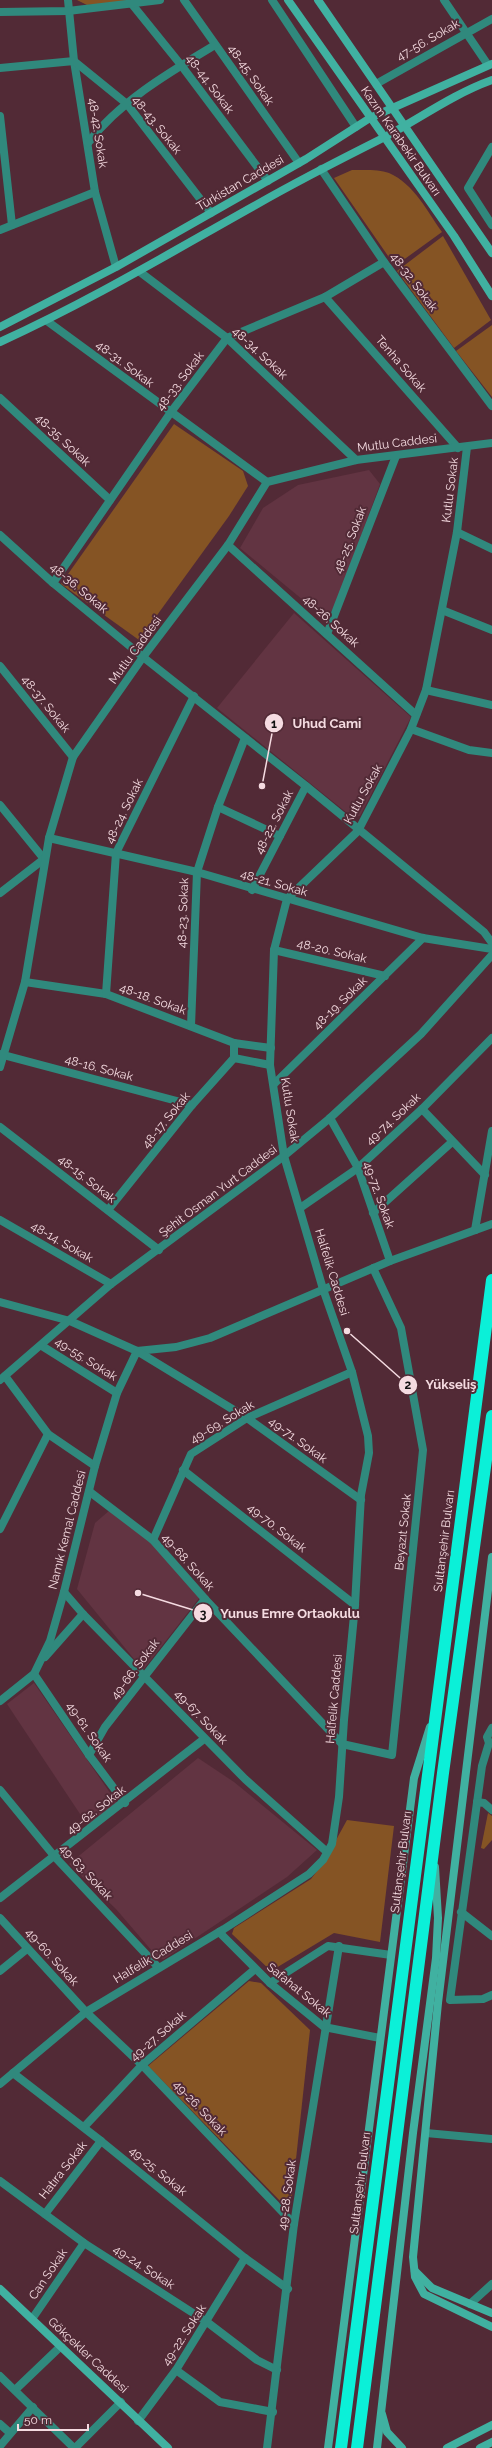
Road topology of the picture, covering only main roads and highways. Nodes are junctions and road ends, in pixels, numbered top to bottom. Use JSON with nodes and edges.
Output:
{"nodes":[{"id":1,"x":492,"y":1280,"type":"edge"},
{"id":2,"x":492,"y":1416,"type":"edge"},
{"id":3,"x":341,"y":2448,"type":"edge"},
{"id":4,"x":357,"y":2448,"type":"edge"}],
"edges":[{"from":1,"to":3,"type":"highway","name":"Sultanşehir Bulvarı"},
{"from":2,"to":4,"type":"highway"}]}
